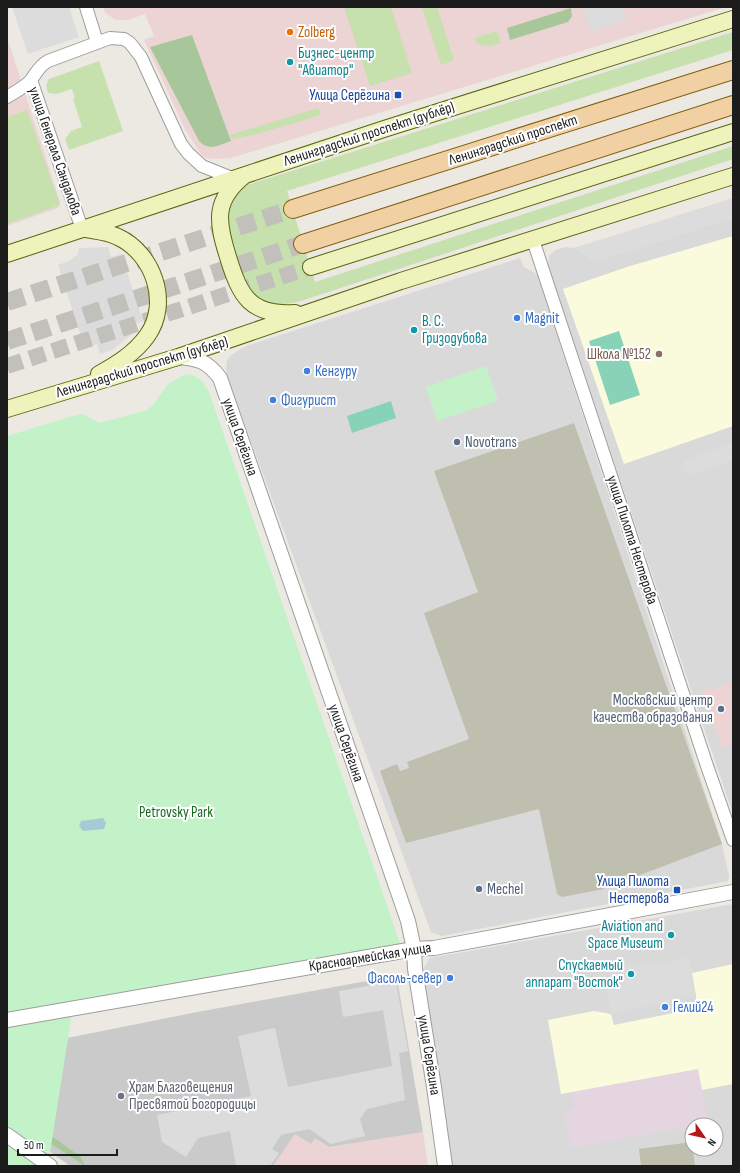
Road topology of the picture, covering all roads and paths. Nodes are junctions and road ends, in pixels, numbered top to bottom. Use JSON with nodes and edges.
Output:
{"nodes":[{"id":1,"x":86,"y":7,"type":"edge"},
{"id":2,"x":733,"y":19,"type":"edge"},
{"id":3,"x":97,"y":42,"type":"junction"},
{"id":4,"x":733,"y":70,"type":"edge"},
{"id":5,"x":31,"y":80,"type":"junction"},
{"id":6,"x":7,"y":97,"type":"edge"},
{"id":7,"x":733,"y":105,"type":"edge"},
{"id":8,"x":733,"y":132,"type":"edge"},
{"id":9,"x":261,"y":168,"type":"junction"},
{"id":10,"x":733,"y":176,"type":"edge"},
{"id":11,"x":232,"y":178,"type":"junction"},
{"id":12,"x":293,"y":209,"type":"tunnel mouth"},
{"id":13,"x":82,"y":229,"type":"junction"},
{"id":14,"x":533,"y":240,"type":"junction"},
{"id":15,"x":303,"y":244,"type":"tunnel mouth"},
{"id":16,"x":7,"y":254,"type":"edge"},
{"id":17,"x":311,"y":267,"type":"tunnel mouth"},
{"id":18,"x":309,"y":313,"type":"junction"},
{"id":19,"x":178,"y":357,"type":"junction"},
{"id":20,"x":71,"y":389,"type":"junction"},
{"id":21,"x":7,"y":409,"type":"edge"},
{"id":22,"x":733,"y":840,"type":"edge"},
{"id":23,"x":733,"y":892,"type":"edge"},
{"id":24,"x":414,"y":949,"type":"junction"},
{"id":25,"x":7,"y":1020,"type":"edge"},
{"id":26,"x":7,"y":1135,"type":"edge"},
{"id":27,"x":50,"y":1166,"type":"edge"},
{"id":28,"x":445,"y":1166,"type":"edge"}],
"edges":[{"from":1,"to":3,"type":"street"},
{"from":2,"to":9,"type":"main road","name":"Ленинградский проспект (дублёр)"},
{"from":3,"to":5,"type":"street","name":"улица Генерала Сандалова"},
{"from":3,"to":11,"type":"street","name":"улица Генерала Сандалова"},
{"from":4,"to":12,"type":"main road","name":"Ленинградский проспект"},
{"from":5,"to":6,"type":"street"},
{"from":5,"to":13,"type":"street","name":"улица Генерала Сандалова"},
{"from":7,"to":15,"type":"main road"},
{"from":8,"to":17,"type":"main road"},
{"from":9,"to":11,"type":"main road","name":"Ленинградский проспект (дублёр)"},
{"from":9,"to":18,"type":"main road"},
{"from":10,"to":14,"type":"main road","name":"Ленинградский проспект (дублёр)"},
{"from":11,"to":13,"type":"main road","name":"Ленинградский проспект (дублёр)"},
{"from":13,"to":16,"type":"main road","name":"Ленинградский проспект (дублёр)"},
{"from":13,"to":20,"type":"main road"},
{"from":14,"to":18,"type":"main road","name":"Ленинградский проспект (дублёр)"},
{"from":14,"to":22,"type":"street","name":"улица Пилота Нестерова"},
{"from":18,"to":19,"type":"main road","name":"Ленинградский проспект (дублёр)"},
{"from":19,"to":20,"type":"main road","name":"Ленинградский проспект (дублёр)"},
{"from":19,"to":24,"type":"street","name":"улица Серёгина"},
{"from":20,"to":21,"type":"main road","name":"Ленинградский проспект (дублёр)"},
{"from":23,"to":24,"type":"street","name":"Красноармейская улица"},
{"from":24,"to":25,"type":"street","name":"Красноармейская улица"},
{"from":24,"to":28,"type":"street","name":"улица Серёгина"},
{"from":26,"to":27,"type":"street"}]}
